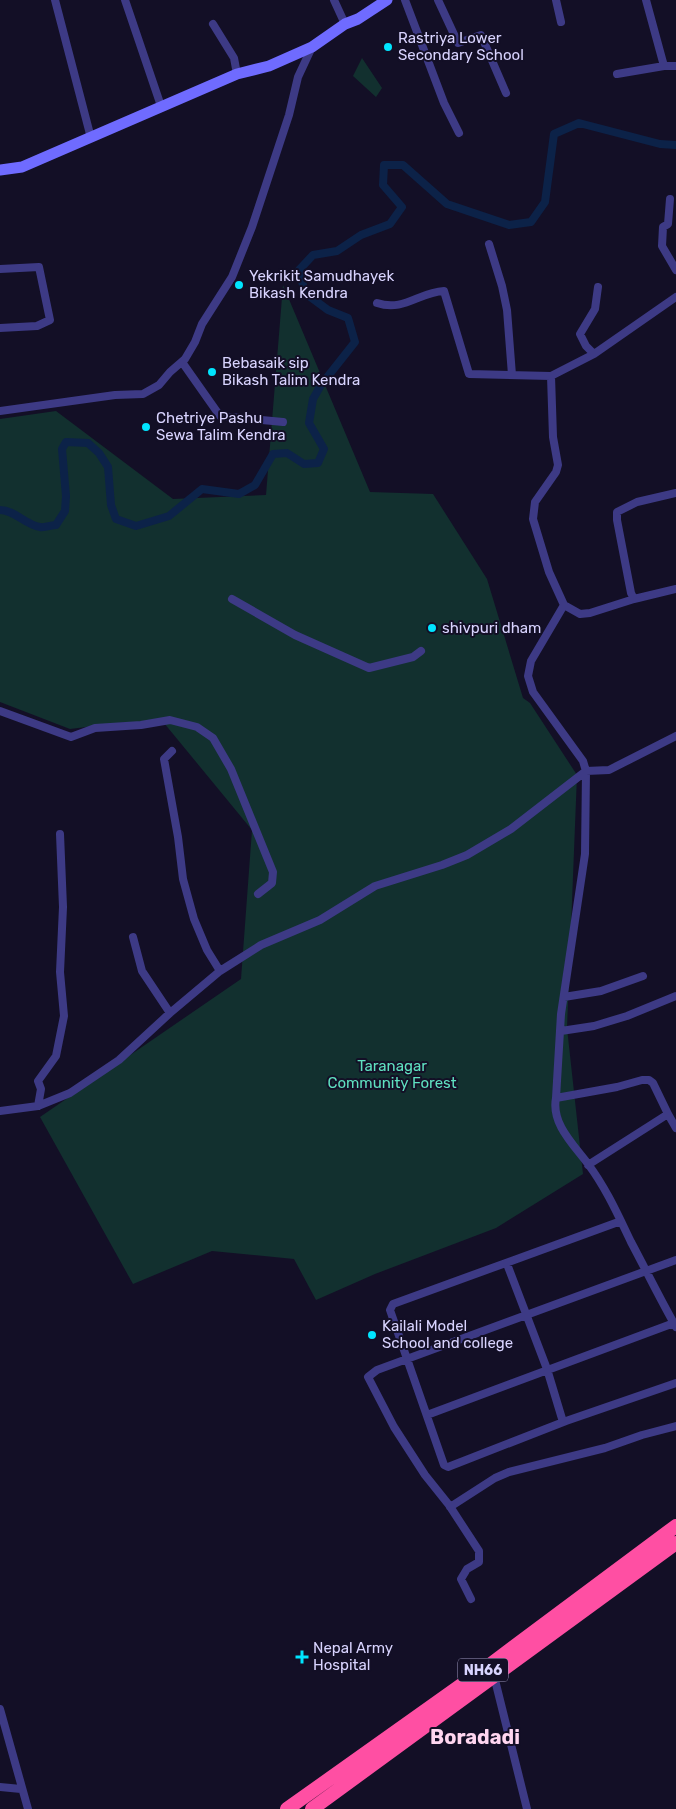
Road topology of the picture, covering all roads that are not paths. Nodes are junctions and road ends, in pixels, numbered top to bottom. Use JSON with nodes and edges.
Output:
{"nodes":[{"id":1,"x":54,"y":0,"type":"edge"},
{"id":2,"x":125,"y":0,"type":"edge"},
{"id":3,"x":334,"y":0,"type":"edge"},
{"id":4,"x":387,"y":0,"type":"edge"},
{"id":5,"x":405,"y":0,"type":"edge"},
{"id":6,"x":438,"y":0,"type":"edge"},
{"id":7,"x":556,"y":0,"type":"edge"},
{"id":8,"x":646,"y":0,"type":"edge"},
{"id":9,"x":561,"y":22,"type":"dead end"},
{"id":10,"x":213,"y":24,"type":"dead end"},
{"id":11,"x":345,"y":24,"type":"junction"},
{"id":12,"x":312,"y":46,"type":"junction"},
{"id":13,"x":664,"y":66,"type":"junction"},
{"id":14,"x":676,"y":66,"type":"edge"},
{"id":15,"x":237,"y":74,"type":"junction"},
{"id":16,"x":617,"y":74,"type":"dead end"},
{"id":17,"x":506,"y":93,"type":"dead end"},
{"id":18,"x":161,"y":106,"type":"junction"},
{"id":19,"x":459,"y":133,"type":"dead end"},
{"id":20,"x":91,"y":138,"type":"junction"},
{"id":21,"x":0,"y":170,"type":"edge"},
{"id":22,"x":670,"y":199,"type":"dead end"},
{"id":23,"x":488,"y":244,"type":"dead end"},
{"id":24,"x":0,"y":269,"type":"edge"},
{"id":25,"x":676,"y":270,"type":"edge"},
{"id":26,"x":598,"y":287,"type":"dead end"},
{"id":27,"x":676,"y":297,"type":"edge"},
{"id":28,"x":377,"y":303,"type":"dead end"},
{"id":29,"x":0,"y":328,"type":"edge"},
{"id":30,"x":594,"y":354,"type":"junction"},
{"id":31,"x":182,"y":362,"type":"junction"},
{"id":32,"x":512,"y":375,"type":"junction"},
{"id":33,"x":551,"y":376,"type":"junction"},
{"id":34,"x":0,"y":411,"type":"edge"},
{"id":35,"x":283,"y":422,"type":"dead end"},
{"id":36,"x":676,"y":493,"type":"edge"},
{"id":37,"x":676,"y":589,"type":"edge"},
{"id":38,"x":232,"y":599,"type":"dead end"},
{"id":39,"x":634,"y":599,"type":"junction"},
{"id":40,"x":564,"y":605,"type":"junction"},
{"id":41,"x":421,"y":651,"type":"dead end"},
{"id":42,"x":0,"y":711,"type":"edge"},
{"id":43,"x":676,"y":736,"type":"edge"},
{"id":44,"x":172,"y":751,"type":"dead end"},
{"id":45,"x":586,"y":770,"type":"junction"},
{"id":46,"x":60,"y":834,"type":"dead end"},
{"id":47,"x":258,"y":894,"type":"dead end"},
{"id":48,"x":133,"y":937,"type":"dead end"},
{"id":49,"x":220,"y":971,"type":"junction"},
{"id":50,"x":643,"y":976,"type":"dead end"},
{"id":51,"x":676,"y":996,"type":"edge"},
{"id":52,"x":564,"y":998,"type":"junction"},
{"id":53,"x":170,"y":1013,"type":"junction"},
{"id":54,"x":560,"y":1031,"type":"junction"},
{"id":55,"x":556,"y":1098,"type":"junction"},
{"id":56,"x":38,"y":1106,"type":"junction"},
{"id":57,"x":0,"y":1111,"type":"edge"},
{"id":58,"x":668,"y":1114,"type":"junction"},
{"id":59,"x":676,"y":1128,"type":"edge"},
{"id":60,"x":588,"y":1164,"type":"junction"},
{"id":61,"x":621,"y":1221,"type":"junction"},
{"id":62,"x":676,"y":1260,"type":"edge"},
{"id":63,"x":507,"y":1264,"type":"junction"},
{"id":64,"x":646,"y":1272,"type":"junction"},
{"id":65,"x":526,"y":1314,"type":"junction"},
{"id":66,"x":675,"y":1325,"type":"edge"},
{"id":67,"x":408,"y":1359,"type":"junction"},
{"id":68,"x":547,"y":1369,"type":"junction"},
{"id":69,"x":676,"y":1383,"type":"edge"},
{"id":70,"x":427,"y":1415,"type":"junction"},
{"id":71,"x":563,"y":1422,"type":"junction"},
{"id":72,"x":676,"y":1426,"type":"edge"},
{"id":73,"x":450,"y":1507,"type":"junction"},
{"id":74,"x":676,"y":1526,"type":"edge"},
{"id":75,"x":676,"y":1543,"type":"edge"},
{"id":76,"x":471,"y":1599,"type":"dead end"},
{"id":77,"x":494,"y":1676,"type":"junction"},
{"id":78,"x":0,"y":1709,"type":"edge"},
{"id":79,"x":0,"y":1787,"type":"edge"},
{"id":80,"x":21,"y":1789,"type":"junction"},
{"id":81,"x":28,"y":1809,"type":"edge"},
{"id":82,"x":287,"y":1809,"type":"edge"},
{"id":83,"x":312,"y":1809,"type":"edge"},
{"id":84,"x":527,"y":1809,"type":"edge"}],
"edges":[{"from":1,"to":20,"type":"street"},
{"from":2,"to":18,"type":"street"},
{"from":3,"to":11,"type":"street"},
{"from":4,"to":11,"type":"street"},
{"from":5,"to":19,"type":"street"},
{"from":6,"to":17,"type":"street"},
{"from":7,"to":9,"type":"street"},
{"from":8,"to":13,"type":"street"},
{"from":10,"to":15,"type":"street"},
{"from":11,"to":12,"type":"street"},
{"from":12,"to":15,"type":"street"},
{"from":12,"to":31,"type":"street"},
{"from":13,"to":14,"type":"street"},
{"from":13,"to":16,"type":"street"},
{"from":15,"to":18,"type":"street"},
{"from":18,"to":20,"type":"street"},
{"from":20,"to":21,"type":"street"},
{"from":22,"to":25,"type":"street"},
{"from":23,"to":32,"type":"street"},
{"from":24,"to":29,"type":"street"},
{"from":26,"to":30,"type":"street"},
{"from":27,"to":30,"type":"street"},
{"from":28,"to":32,"type":"street"},
{"from":30,"to":33,"type":"street"},
{"from":31,"to":34,"type":"street"},
{"from":31,"to":35,"type":"street"},
{"from":32,"to":33,"type":"street"},
{"from":33,"to":40,"type":"street"},
{"from":36,"to":39,"type":"street"},
{"from":37,"to":39,"type":"street"},
{"from":38,"to":41,"type":"street"},
{"from":39,"to":40,"type":"street"},
{"from":40,"to":45,"type":"street"},
{"from":42,"to":47,"type":"street"},
{"from":43,"to":45,"type":"street"},
{"from":44,"to":49,"type":"street"},
{"from":45,"to":49,"type":"street"},
{"from":45,"to":52,"type":"street"},
{"from":46,"to":56,"type":"street"},
{"from":48,"to":53,"type":"street"},
{"from":49,"to":53,"type":"street"},
{"from":50,"to":52,"type":"street"},
{"from":51,"to":54,"type":"street"},
{"from":52,"to":54,"type":"street"},
{"from":53,"to":56,"type":"street"},
{"from":54,"to":55,"type":"street"},
{"from":55,"to":58,"type":"street"},
{"from":55,"to":60,"type":"street"},
{"from":56,"to":57,"type":"street"},
{"from":58,"to":59,"type":"street"},
{"from":58,"to":60,"type":"street"},
{"from":60,"to":61,"type":"street"},
{"from":61,"to":63,"type":"street"},
{"from":61,"to":64,"type":"street"},
{"from":62,"to":64,"type":"street"},
{"from":63,"to":65,"type":"street"},
{"from":63,"to":67,"type":"street"},
{"from":64,"to":65,"type":"street"},
{"from":64,"to":66,"type":"street"},
{"from":65,"to":67,"type":"street"},
{"from":65,"to":68,"type":"street"},
{"from":66,"to":68,"type":"street"},
{"from":67,"to":70,"type":"street"},
{"from":67,"to":73,"type":"street"},
{"from":68,"to":70,"type":"street"},
{"from":68,"to":71,"type":"street"},
{"from":69,"to":71,"type":"street"},
{"from":70,"to":71,"type":"street"},
{"from":72,"to":73,"type":"street"},
{"from":73,"to":76,"type":"street"},
{"from":74,"to":82,"type":"highway","number":"NH66"},
{"from":75,"to":77,"type":"highway","number":"NH66"},
{"from":77,"to":83,"type":"highway","number":"NH66"},
{"from":77,"to":84,"type":"street"},
{"from":78,"to":80,"type":"street"},
{"from":79,"to":80,"type":"street"},
{"from":80,"to":81,"type":"street"}]}
